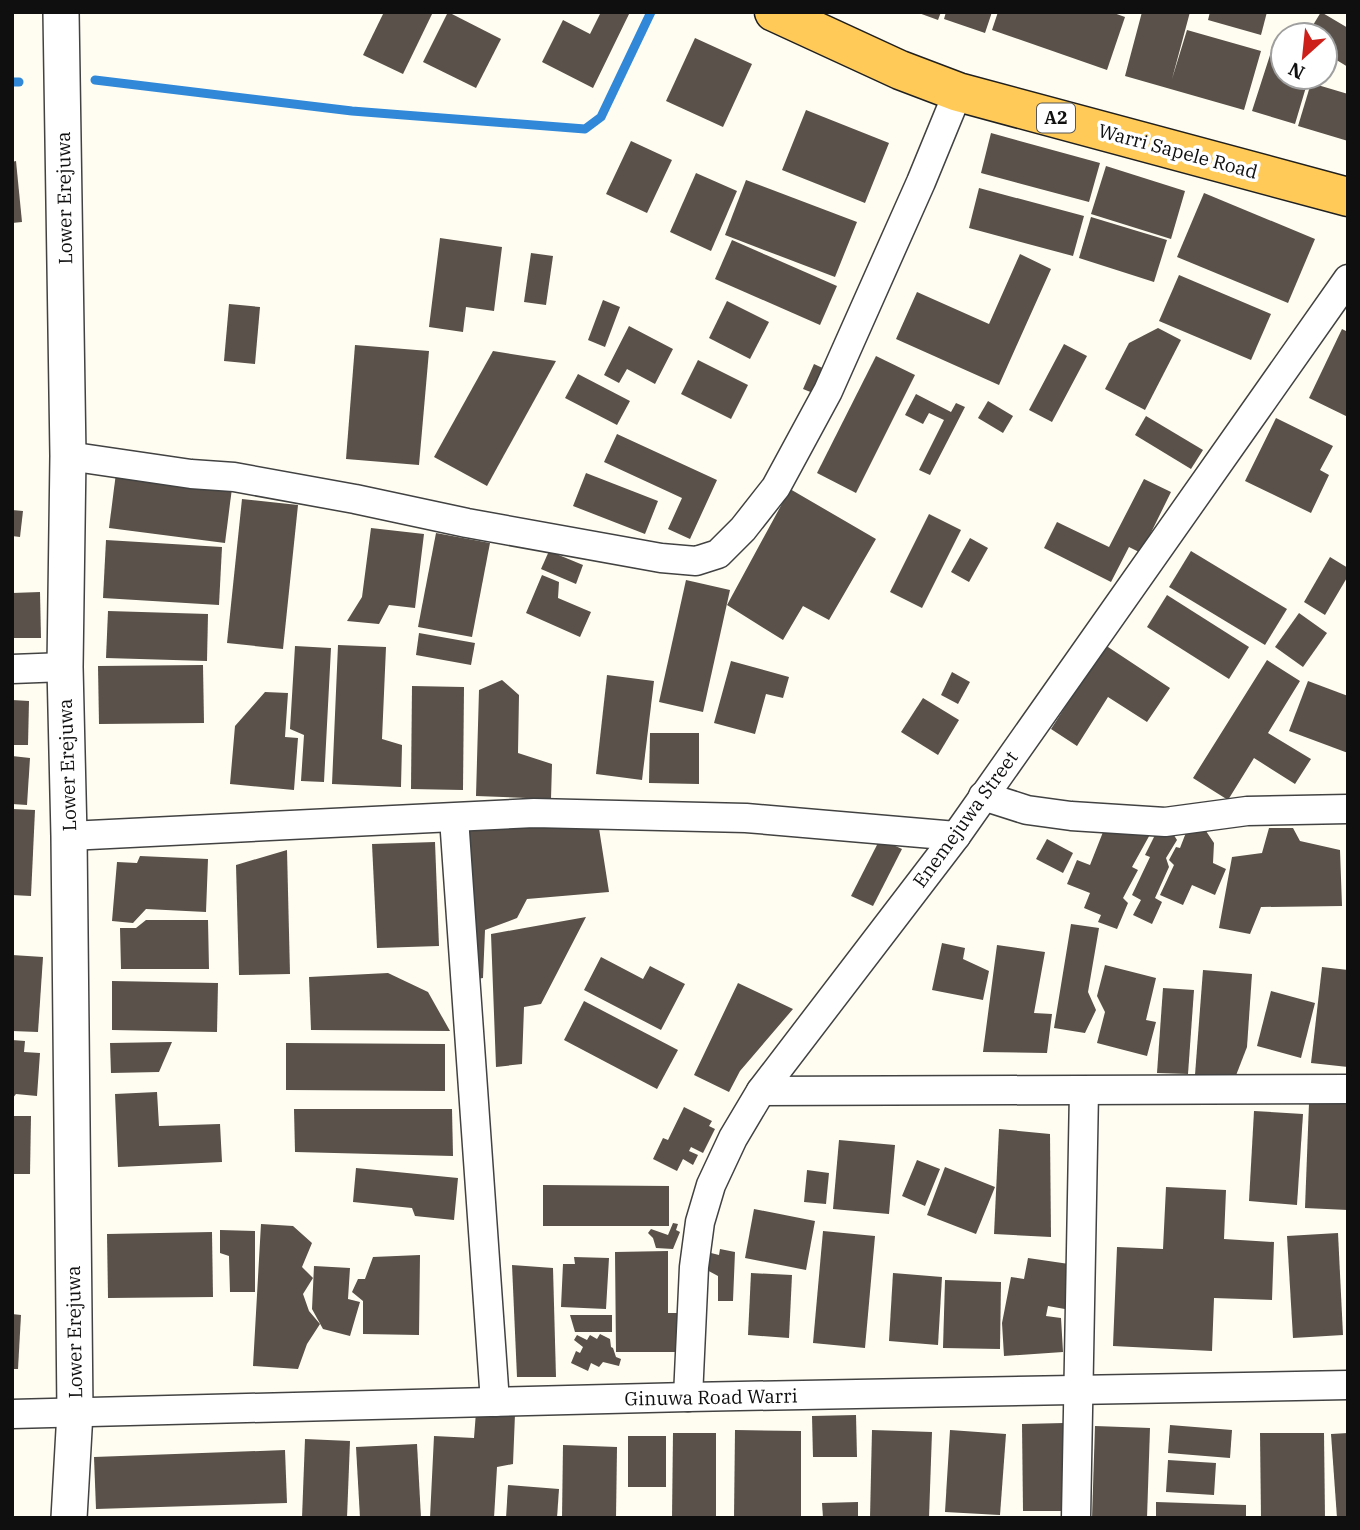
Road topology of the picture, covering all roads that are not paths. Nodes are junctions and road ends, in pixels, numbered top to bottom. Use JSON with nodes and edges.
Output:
{"nodes":[{"id":1,"x":61,"y":12,"type":"edge"},
{"id":2,"x":774,"y":12,"type":"edge"},
{"id":3,"x":958,"y":92,"type":"junction"},
{"id":4,"x":1348,"y":197,"type":"edge"},
{"id":5,"x":1348,"y":279,"type":"edge"},
{"id":6,"x":68,"y":457,"type":"junction"},
{"id":7,"x":65,"y":667,"type":"junction"},
{"id":8,"x":12,"y":669,"type":"edge"},
{"id":9,"x":983,"y":796,"type":"junction"},
{"id":10,"x":1348,"y":809,"type":"edge"},
{"id":11,"x":454,"y":818,"type":"junction"},
{"id":12,"x":69,"y":836,"type":"junction"},
{"id":13,"x":956,"y":836,"type":"junction"},
{"id":14,"x":1348,"y":1089,"type":"edge"},
{"id":15,"x":761,"y":1091,"type":"junction"},
{"id":16,"x":1084,"y":1091,"type":"junction"},
{"id":17,"x":1348,"y":1385,"type":"edge"},
{"id":18,"x":1078,"y":1390,"type":"junction"},
{"id":19,"x":688,"y":1397,"type":"junction"},
{"id":20,"x":495,"y":1402,"type":"junction"},
{"id":21,"x":75,"y":1412,"type":"junction"},
{"id":22,"x":12,"y":1414,"type":"edge"},
{"id":23,"x":69,"y":1518,"type":"edge"},
{"id":24,"x":1076,"y":1518,"type":"edge"}],
"edges":[{"from":1,"to":6,"type":"street","name":"Lower Erejuwa"},
{"from":2,"to":3,"type":"highway","name":"Warri Sapele Road","number":"A2"},
{"from":3,"to":4,"type":"highway","name":"Warri Sapele Road","number":"A2"},
{"from":3,"to":6,"type":"street"},
{"from":5,"to":9,"type":"street","name":"Enemejuwa Street"},
{"from":6,"to":7,"type":"street","name":"Lower Erejuwa"},
{"from":7,"to":8,"type":"street"},
{"from":7,"to":12,"type":"street","name":"Lower Erejuwa"},
{"from":9,"to":10,"type":"street"},
{"from":9,"to":13,"type":"street","name":"Enemejuwa Street"},
{"from":11,"to":12,"type":"street"},
{"from":11,"to":13,"type":"street"},
{"from":11,"to":20,"type":"street"},
{"from":12,"to":21,"type":"street","name":"Lower Erejuwa"},
{"from":13,"to":15,"type":"street","name":"Enemejuwa Street"},
{"from":14,"to":16,"type":"street"},
{"from":15,"to":16,"type":"street"},
{"from":15,"to":19,"type":"street","name":"Enemejuwa Street"},
{"from":16,"to":18,"type":"street"},
{"from":17,"to":18,"type":"street","name":"Ginuwa Road Warri"},
{"from":18,"to":19,"type":"street","name":"Ginuwa Road Warri"},
{"from":18,"to":24,"type":"street"},
{"from":19,"to":20,"type":"street","name":"Ginuwa Road Warri"},
{"from":20,"to":21,"type":"street","name":"Ginuwa Road Warri"},
{"from":21,"to":22,"type":"street","name":"Ginuwa Road Warri"},
{"from":21,"to":23,"type":"street","name":"Lower Erejuwa"}]}
